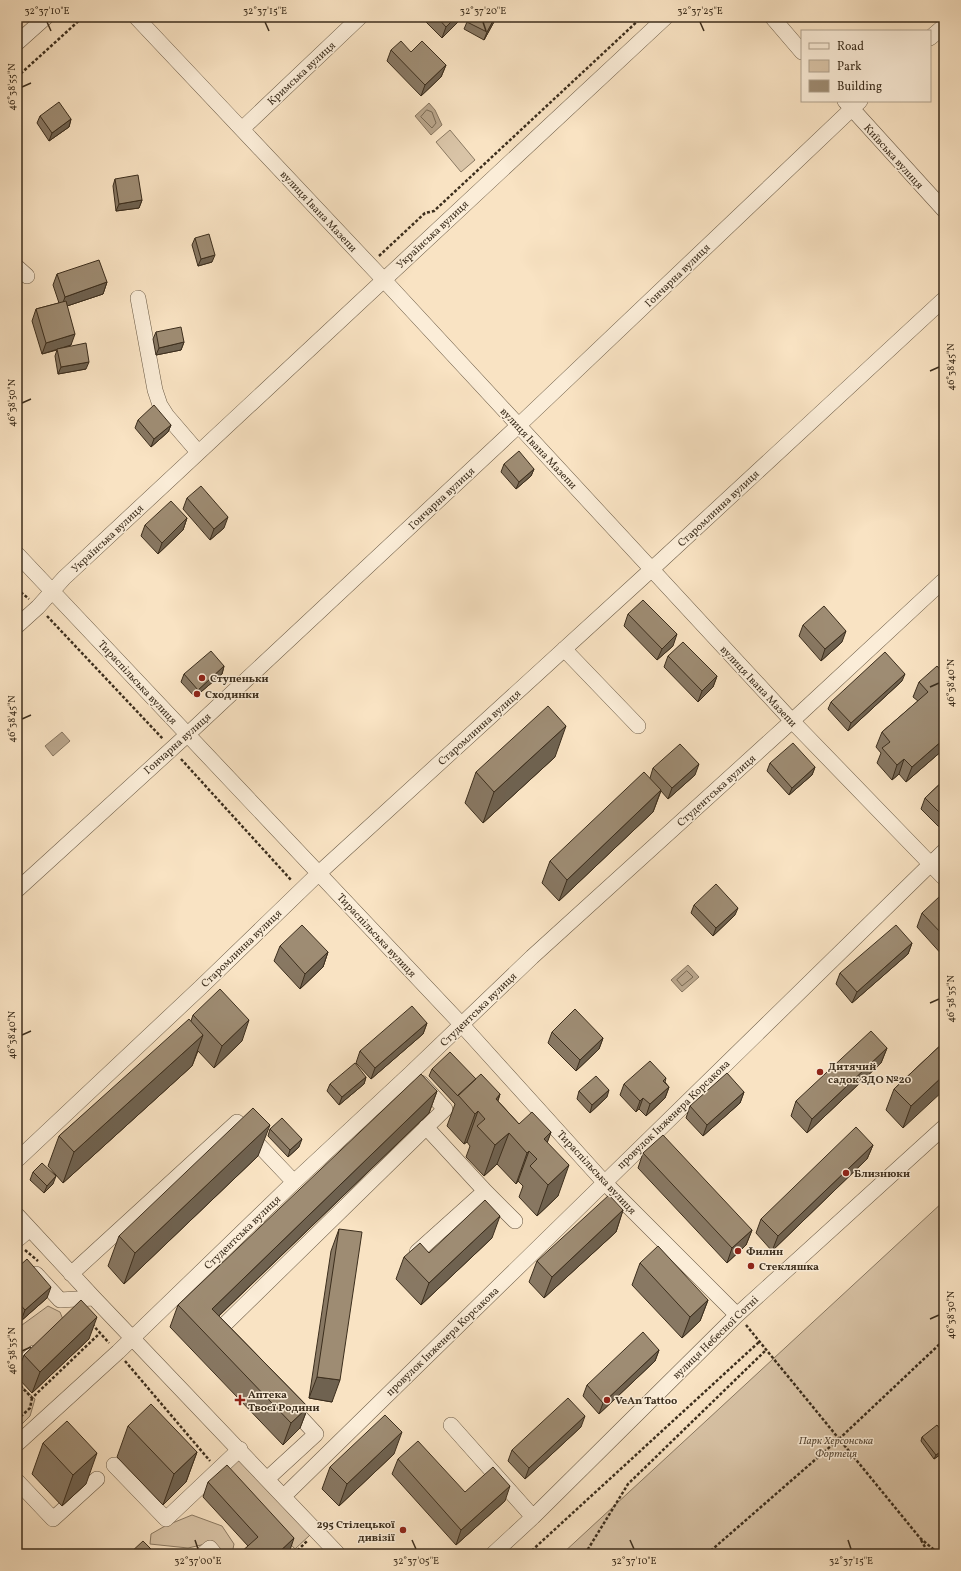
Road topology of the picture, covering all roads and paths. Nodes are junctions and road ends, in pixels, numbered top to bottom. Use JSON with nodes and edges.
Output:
{"nodes":[{"id":1,"x":46,"y":17,"type":"edge"},
{"id":2,"x":83,"y":17,"type":"edge"},
{"id":3,"x":136,"y":17,"type":"edge"},
{"id":4,"x":360,"y":17,"type":"edge"},
{"id":5,"x":642,"y":17,"type":"edge"},
{"id":6,"x":666,"y":17,"type":"edge"},
{"id":7,"x":772,"y":17,"type":"edge"},
{"id":8,"x":944,"y":26,"type":"edge"},
{"id":9,"x":931,"y":37,"type":"edge"},
{"id":10,"x":17,"y":43,"type":"edge"},
{"id":11,"x":801,"y":51,"type":"edge"},
{"id":12,"x":17,"y":77,"type":"edge"},
{"id":13,"x":852,"y":104,"type":"edge"},
{"id":14,"x":242,"y":129,"type":"junction"},
{"id":15,"x":944,"y":210,"type":"edge"},
{"id":16,"x":369,"y":264,"type":"junction"},
{"id":17,"x":383,"y":279,"type":"junction"},
{"id":18,"x":138,"y":298,"type":"dead end"},
{"id":19,"x":944,"y":299,"type":"edge"},
{"id":20,"x":518,"y":426,"type":"junction"},
{"id":21,"x":198,"y":452,"type":"junction"},
{"id":22,"x":17,"y":554,"type":"edge"},
{"id":23,"x":652,"y":569,"type":"junction"},
{"id":24,"x":944,"y":580,"type":"edge"},
{"id":25,"x":17,"y":589,"type":"edge"},
{"id":26,"x":52,"y":591,"type":"junction"},
{"id":27,"x":18,"y":593,"type":"edge"},
{"id":28,"x":38,"y":607,"type":"junction"},
{"id":29,"x":17,"y":626,"type":"edge"},
{"id":30,"x":564,"y":649,"type":"junction"},
{"id":31,"x":792,"y":721,"type":"junction"},
{"id":32,"x":638,"y":726,"type":"dead end"},
{"id":33,"x":187,"y":735,"type":"junction"},
{"id":34,"x":171,"y":748,"type":"junction"},
{"id":35,"x":944,"y":851,"type":"edge"},
{"id":36,"x":930,"y":863,"type":"junction"},
{"id":37,"x":319,"y":872,"type":"junction"},
{"id":38,"x":944,"y":878,"type":"edge"},
{"id":39,"x":17,"y":890,"type":"edge"},
{"id":40,"x":300,"y":891,"type":"junction"},
{"id":41,"x":462,"y":1024,"type":"junction"},
{"id":42,"x":411,"y":1073,"type":"junction"},
{"id":43,"x":426,"y":1128,"type":"junction"},
{"id":44,"x":944,"y":1128,"type":"edge"},
{"id":45,"x":17,"y":1160,"type":"edge"},
{"id":46,"x":294,"y":1182,"type":"junction"},
{"id":47,"x":604,"y":1182,"type":"junction"},
{"id":48,"x":485,"y":1191,"type":"junction"},
{"id":49,"x":17,"y":1215,"type":"edge"},
{"id":50,"x":515,"y":1221,"type":"dead end"},
{"id":51,"x":30,"y":1229,"type":"junction"},
{"id":52,"x":17,"y":1240,"type":"edge"},
{"id":53,"x":417,"y":1252,"type":"edge"},
{"id":54,"x":30,"y":1268,"type":"edge"},
{"id":55,"x":71,"y":1274,"type":"junction"},
{"id":56,"x":94,"y":1298,"type":"junction"},
{"id":57,"x":79,"y":1311,"type":"edge"},
{"id":58,"x":737,"y":1315,"type":"junction"},
{"id":59,"x":100,"y":1333,"type":"dead end"},
{"id":60,"x":133,"y":1338,"type":"junction"},
{"id":61,"x":944,"y":1340,"type":"edge"},
{"id":62,"x":759,"y":1342,"type":"junction"},
{"id":63,"x":45,"y":1343,"type":"edge"},
{"id":64,"x":235,"y":1348,"type":"edge"},
{"id":65,"x":766,"y":1350,"type":"junction"},
{"id":66,"x":118,"y":1352,"type":"junction"},
{"id":67,"x":17,"y":1369,"type":"edge"},
{"id":68,"x":17,"y":1382,"type":"edge"},
{"id":69,"x":278,"y":1393,"type":"edge"},
{"id":70,"x":32,"y":1398,"type":"junction"},
{"id":71,"x":17,"y":1420,"type":"edge"},
{"id":72,"x":451,"y":1425,"type":"dead end"},
{"id":73,"x":839,"y":1439,"type":"junction"},
{"id":74,"x":17,"y":1444,"type":"edge"},
{"id":75,"x":240,"y":1449,"type":"junction"},
{"id":76,"x":114,"y":1465,"type":"dead end"},
{"id":77,"x":218,"y":1470,"type":"junction"},
{"id":78,"x":97,"y":1479,"type":"edge"},
{"id":79,"x":267,"y":1479,"type":"junction"},
{"id":80,"x":17,"y":1481,"type":"edge"},
{"id":81,"x":284,"y":1496,"type":"junction"},
{"id":82,"x":533,"y":1517,"type":"junction"},
{"id":83,"x":317,"y":1532,"type":"junction"},
{"id":84,"x":920,"y":1538,"type":"junction"},
{"id":85,"x":283,"y":1543,"type":"edge"},
{"id":86,"x":336,"y":1553,"type":"edge"},
{"id":87,"x":294,"y":1554,"type":"edge"},
{"id":88,"x":493,"y":1554,"type":"edge"},
{"id":89,"x":528,"y":1554,"type":"edge"},
{"id":90,"x":586,"y":1554,"type":"edge"},
{"id":91,"x":707,"y":1554,"type":"edge"},
{"id":92,"x":929,"y":1554,"type":"edge"},
{"id":93,"x":939,"y":1554,"type":"edge"}],
"edges":[{"from":1,"to":10,"type":"street"},
{"from":2,"to":12,"type":"path"},
{"from":3,"to":14,"type":"street","name":"вулиця Івана Мазепи"},
{"from":4,"to":14,"type":"street","name":"Кримська вулиця"},
{"from":5,"to":16,"type":"path"},
{"from":6,"to":17,"type":"street","name":"Українська вулиця"},
{"from":7,"to":11,"type":"street"},
{"from":8,"to":9,"type":"street"},
{"from":13,"to":15,"type":"street","name":"Київська вулиця"},
{"from":13,"to":20,"type":"street","name":"Гончарна вулиця"},
{"from":14,"to":16,"type":"street","name":"вулиця Івана Мазепи"},
{"from":16,"to":17,"type":"street","name":"вулиця Івана Мазепи"},
{"from":17,"to":20,"type":"street","name":"вулиця Івана Мазепи"},
{"from":17,"to":21,"type":"street","name":"Українська вулиця"},
{"from":18,"to":21,"type":"street"},
{"from":19,"to":23,"type":"street","name":"Старомлинна вулиця"},
{"from":20,"to":23,"type":"street","name":"вулиця Івана Мазепи"},
{"from":20,"to":33,"type":"street","name":"Гончарна вулиця"},
{"from":21,"to":26,"type":"street","name":"Українська вулиця"},
{"from":22,"to":26,"type":"street","name":"Тираспільська вулиця"},
{"from":23,"to":30,"type":"street","name":"Старомлинна вулиця"},
{"from":23,"to":31,"type":"street","name":"вулиця Івана Мазепи"},
{"from":24,"to":31,"type":"street","name":"Студентська вулиця"},
{"from":25,"to":27,"type":"path"},
{"from":26,"to":28,"type":"street","name":"Українська вулиця"},
{"from":26,"to":33,"type":"street","name":"Тираспільська вулиця"},
{"from":27,"to":28,"type":"path"},
{"from":28,"to":29,"type":"street","name":"Українська вулиця"},
{"from":28,"to":34,"type":"path"},
{"from":30,"to":32,"type":"street"},
{"from":30,"to":37,"type":"street","name":"Старомлинна вулиця"},
{"from":31,"to":36,"type":"street","name":"вулиця Івана Мазепи"},
{"from":31,"to":41,"type":"street","name":"Студентська вулиця"},
{"from":33,"to":34,"type":"street","name":"Гончарна вулиця"},
{"from":33,"to":37,"type":"street","name":"Тираспільська вулиця"},
{"from":34,"to":39,"type":"street","name":"Гончарна вулиця"},
{"from":34,"to":40,"type":"path"},
{"from":35,"to":36,"type":"street","name":"провулок Інженера Корсакова"},
{"from":36,"to":38,"type":"street","name":"вулиця Івана Мазепи"},
{"from":36,"to":47,"type":"street","name":"провулок Інженера Корсакова"},
{"from":37,"to":40,"type":"street","name":"Старомлинна вулиця"},
{"from":37,"to":41,"type":"street","name":"Тираспільська вулиця"},
{"from":40,"to":45,"type":"street","name":"Старомлинна вулиця"},
{"from":41,"to":42,"type":"street","name":"Студентська вулиця"},
{"from":41,"to":47,"type":"street","name":"Тираспільська вулиця"},
{"from":42,"to":43,"type":"street"},
{"from":42,"to":46,"type":"street","name":"Студентська вулиця"},
{"from":43,"to":48,"type":"street"},
{"from":43,"to":64,"type":"street"},
{"from":44,"to":58,"type":"street","name":"вулиця Небесної Сотні"},
{"from":46,"to":55,"type":"street"},
{"from":46,"to":60,"type":"street","name":"Студентська вулиця"},
{"from":47,"to":58,"type":"street","name":"Тираспільська вулиця"},
{"from":47,"to":81,"type":"street","name":"провулок Інженера Корсакова"},
{"from":48,"to":50,"type":"street"},
{"from":48,"to":53,"type":"street"},
{"from":49,"to":51,"type":"street"},
{"from":51,"to":52,"type":"street"},
{"from":51,"to":55,"type":"street"},
{"from":54,"to":56,"type":"street"},
{"from":55,"to":56,"type":"street"},
{"from":56,"to":57,"type":"street"},
{"from":56,"to":60,"type":"street"},
{"from":58,"to":62,"type":"path"},
{"from":58,"to":82,"type":"street","name":"вулиця Небесної Сотні"},
{"from":59,"to":70,"type":"path"},
{"from":60,"to":66,"type":"street","name":"Студентська вулиця"},
{"from":60,"to":75,"type":"street"},
{"from":61,"to":73,"type":"path"},
{"from":62,"to":65,"type":"path"},
{"from":62,"to":89,"type":"path"},
{"from":63,"to":67,"type":"street"},
{"from":65,"to":73,"type":"path"},
{"from":65,"to":90,"type":"path"},
{"from":66,"to":74,"type":"street","name":"Студентська вулиця"},
{"from":66,"to":77,"type":"path"},
{"from":68,"to":70,"type":"path"},
{"from":69,"to":79,"type":"street"},
{"from":70,"to":71,"type":"path"},
{"from":72,"to":82,"type":"street"},
{"from":73,"to":84,"type":"path"},
{"from":73,"to":91,"type":"path"},
{"from":75,"to":77,"type":"street"},
{"from":75,"to":79,"type":"street"},
{"from":76,"to":77,"type":"street"},
{"from":78,"to":80,"type":"street"},
{"from":79,"to":81,"type":"street"},
{"from":81,"to":83,"type":"street"},
{"from":82,"to":88,"type":"street","name":"вулиця Небесної Сотні"},
{"from":83,"to":86,"type":"street"},
{"from":83,"to":87,"type":"path"},
{"from":84,"to":92,"type":"path"},
{"from":84,"to":93,"type":"path"},
{"from":85,"to":87,"type":"path"}]}
